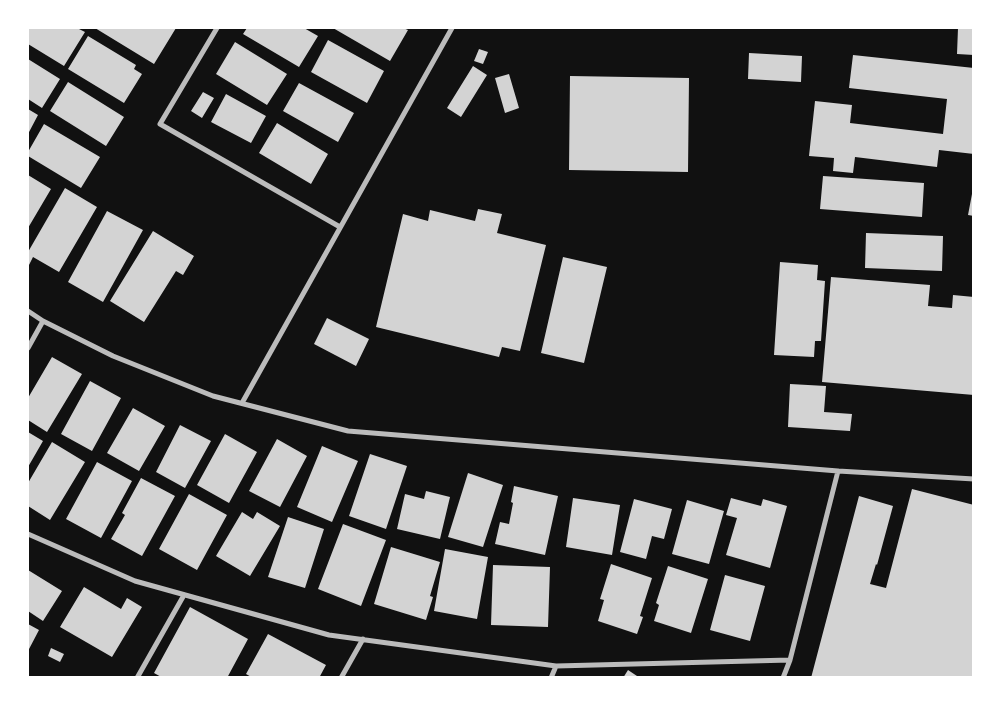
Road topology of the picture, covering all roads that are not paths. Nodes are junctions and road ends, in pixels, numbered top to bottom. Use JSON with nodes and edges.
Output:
{"nodes":[{"id":1,"x":217,"y":28,"type":"edge"},
{"id":2,"x":452,"y":28,"type":"edge"},
{"id":3,"x":340,"y":227,"type":"junction"},
{"id":4,"x":28,"y":311,"type":"edge"},
{"id":5,"x":43,"y":321,"type":"junction"},
{"id":6,"x":28,"y":348,"type":"edge"},
{"id":7,"x":242,"y":403,"type":"junction"},
{"id":8,"x":838,"y":471,"type":"junction"},
{"id":9,"x":974,"y":479,"type":"edge"},
{"id":10,"x":28,"y":534,"type":"edge"},
{"id":11,"x":184,"y":595,"type":"junction"},
{"id":12,"x":363,"y":639,"type":"junction"},
{"id":13,"x":790,"y":660,"type":"junction"},
{"id":14,"x":556,"y":666,"type":"junction"},
{"id":15,"x":137,"y":678,"type":"edge"},
{"id":16,"x":341,"y":678,"type":"edge"},
{"id":17,"x":550,"y":678,"type":"edge"},
{"id":18,"x":783,"y":678,"type":"edge"}],
"edges":[{"from":1,"to":3,"type":"street"},
{"from":2,"to":3,"type":"street"},
{"from":3,"to":7,"type":"street"},
{"from":4,"to":5,"type":"street"},
{"from":5,"to":6,"type":"street"},
{"from":5,"to":7,"type":"street"},
{"from":7,"to":8,"type":"street"},
{"from":8,"to":9,"type":"street"},
{"from":8,"to":13,"type":"street"},
{"from":10,"to":11,"type":"street"},
{"from":11,"to":12,"type":"street"},
{"from":11,"to":15,"type":"street"},
{"from":12,"to":14,"type":"street"},
{"from":12,"to":16,"type":"street"},
{"from":13,"to":14,"type":"street"},
{"from":13,"to":18,"type":"street"},
{"from":14,"to":17,"type":"street"}]}
